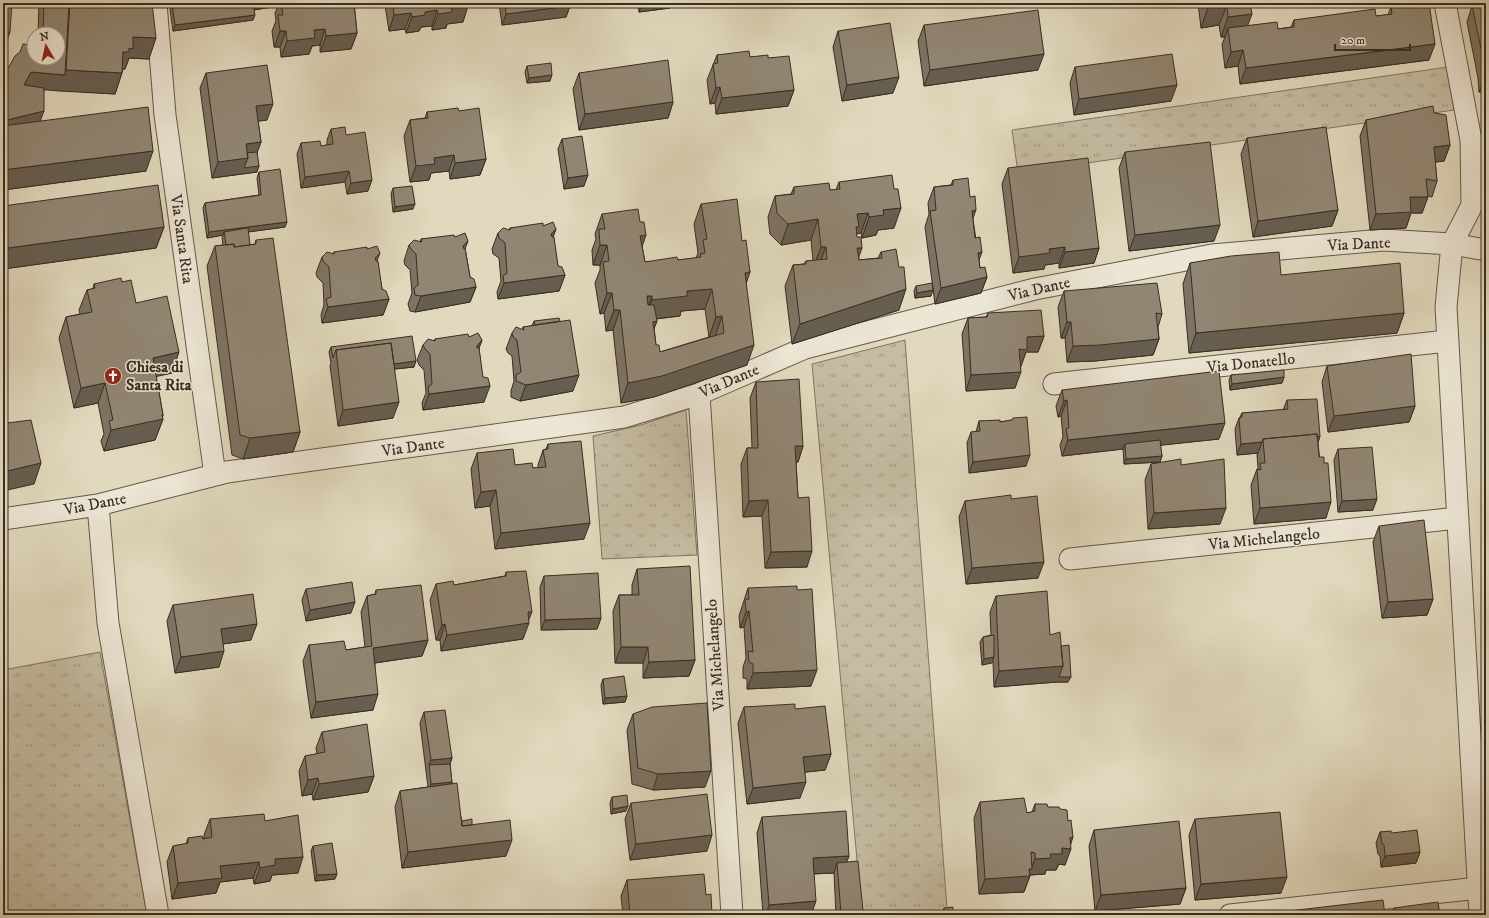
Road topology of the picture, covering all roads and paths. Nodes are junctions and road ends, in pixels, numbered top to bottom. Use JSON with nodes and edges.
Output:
{"nodes":[{"id":1,"x":156,"y":3,"type":"edge"},
{"id":2,"x":1444,"y":3,"type":"edge"},
{"id":3,"x":1452,"y":244,"type":"junction"},
{"id":4,"x":1486,"y":250,"type":"edge"},
{"id":5,"x":1448,"y":341,"type":"junction"},
{"id":6,"x":1054,"y":384,"type":"dead end"},
{"id":7,"x":699,"y":394,"type":"junction"},
{"id":8,"x":215,"y":475,"type":"junction"},
{"id":9,"x":98,"y":505,"type":"junction"},
{"id":10,"x":1458,"y":518,"type":"junction"},
{"id":11,"x":3,"y":519,"type":"edge"},
{"id":12,"x":1070,"y":559,"type":"dead end"},
{"id":13,"x":1479,"y":888,"type":"junction"},
{"id":14,"x":158,"y":915,"type":"edge"},
{"id":15,"x":732,"y":915,"type":"edge"},
{"id":16,"x":1230,"y":915,"type":"edge"},
{"id":17,"x":1480,"y":915,"type":"edge"}],
"edges":[{"from":1,"to":8,"type":"street","name":"Via Santa Rita"},
{"from":2,"to":3,"type":"street"},
{"from":3,"to":4,"type":"street","name":"Via Dante"},
{"from":3,"to":5,"type":"street"},
{"from":3,"to":7,"type":"street","name":"Via Dante"},
{"from":5,"to":6,"type":"street","name":"Via Donatello"},
{"from":5,"to":10,"type":"street"},
{"from":7,"to":8,"type":"street","name":"Via Dante"},
{"from":7,"to":15,"type":"street","name":"Via Michelangelo"},
{"from":8,"to":9,"type":"street","name":"Via Dante"},
{"from":9,"to":11,"type":"street","name":"Via Dante"},
{"from":9,"to":14,"type":"street"},
{"from":10,"to":12,"type":"street","name":"Via Michelangelo"},
{"from":10,"to":13,"type":"street"},
{"from":13,"to":16,"type":"street"},
{"from":13,"to":17,"type":"street"}]}
